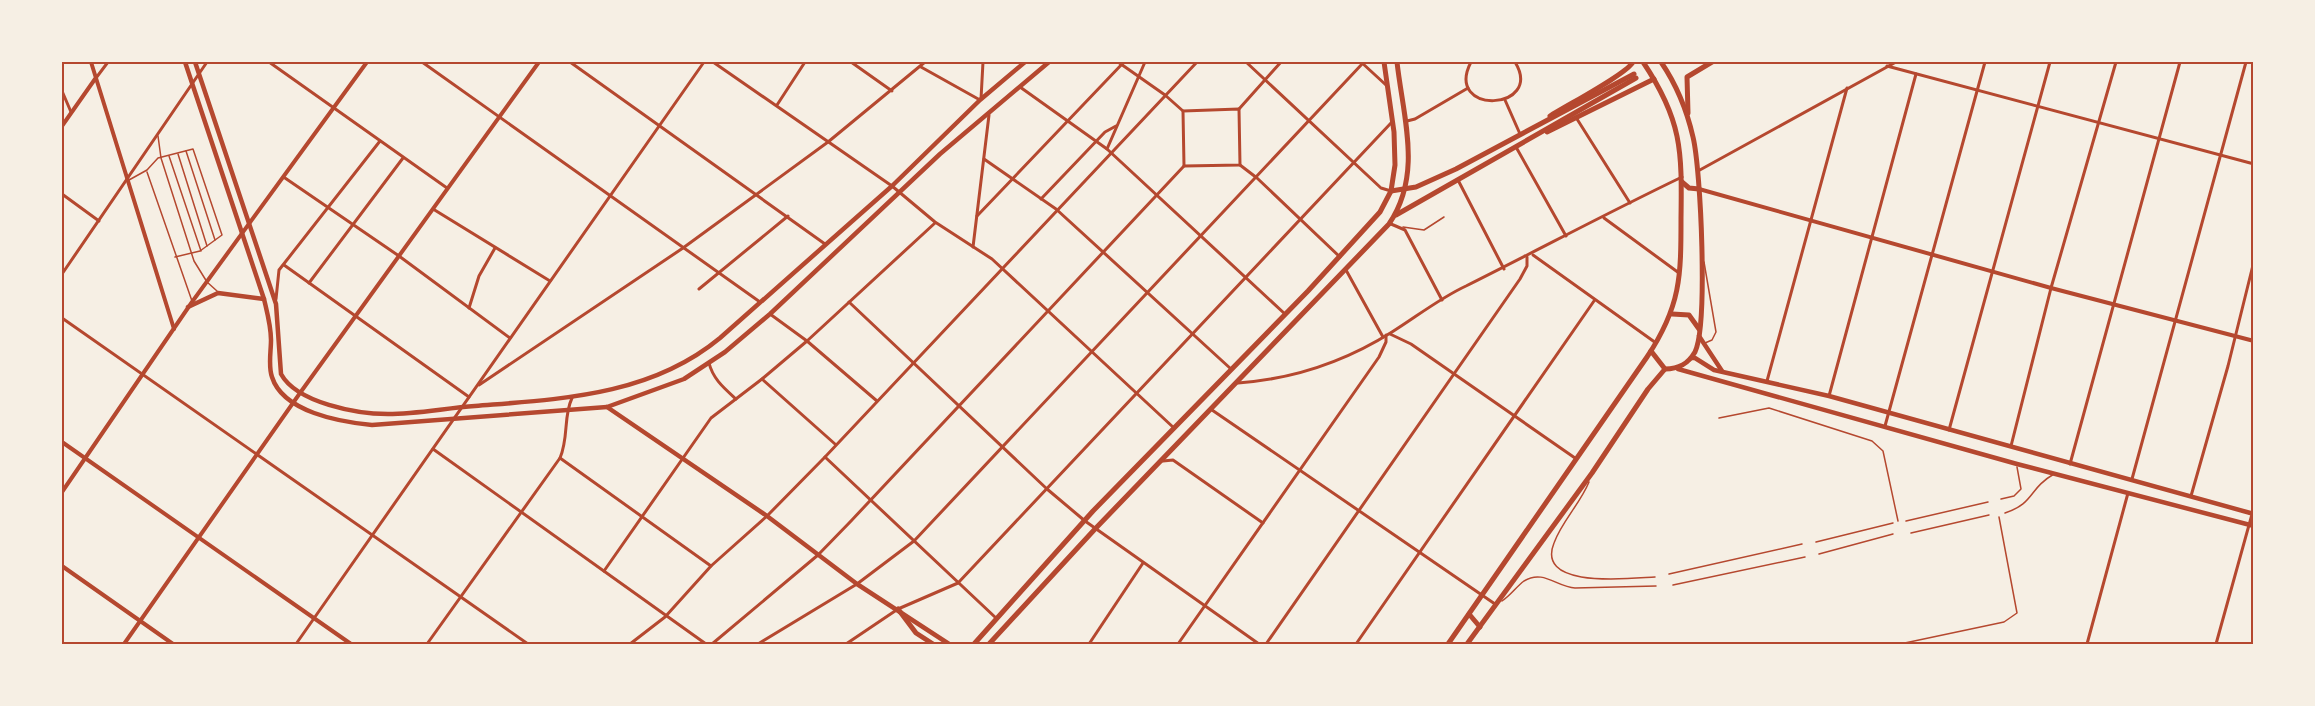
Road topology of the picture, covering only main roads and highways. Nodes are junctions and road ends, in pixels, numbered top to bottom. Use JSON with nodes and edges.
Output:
{"nodes":[{"id":1,"x":184,"y":62,"type":"edge"},
{"id":2,"x":195,"y":62,"type":"edge"},
{"id":3,"x":1025,"y":62,"type":"edge"},
{"id":4,"x":1049,"y":62,"type":"edge"},
{"id":5,"x":1384,"y":62,"type":"edge"},
{"id":6,"x":1397,"y":62,"type":"edge"},
{"id":7,"x":1633,"y":62,"type":"edge"},
{"id":8,"x":1643,"y":62,"type":"edge"},
{"id":9,"x":1661,"y":62,"type":"edge"},
{"id":10,"x":1712,"y":62,"type":"edge"},
{"id":11,"x":1653,"y":77,"type":"junction"},
{"id":12,"x":1688,"y":118,"type":"junction"},
{"id":13,"x":1528,"y":132,"type":"junction"},
{"id":14,"x":1529,"y":139,"type":"junction"},
{"id":15,"x":1682,"y":179,"type":"junction"},
{"id":16,"x":1406,"y":189,"type":"junction"},
{"id":17,"x":1699,"y":189,"type":"junction"},
{"id":18,"x":1391,"y":191,"type":"junction"},
{"id":19,"x":1395,"y":215,"type":"junction"},
{"id":20,"x":264,"y":299,"type":"junction"},
{"id":21,"x":188,"y":307,"type":"road end"},
{"id":22,"x":1672,"y":314,"type":"junction"},
{"id":23,"x":1699,"y":333,"type":"junction"},
{"id":24,"x":1651,"y":351,"type":"junction"},
{"id":25,"x":1690,"y":358,"type":"junction"},
{"id":26,"x":1665,"y":369,"type":"junction"},
{"id":27,"x":1678,"y":369,"type":"junction"},
{"id":28,"x":1722,"y":371,"type":"junction"},
{"id":29,"x":607,"y":407,"type":"junction"},
{"id":30,"x":2151,"y":485,"type":"junction"},
{"id":31,"x":2147,"y":497,"type":"junction"},
{"id":32,"x":2253,"y":514,"type":"edge"},
{"id":33,"x":2251,"y":526,"type":"edge"},
{"id":34,"x":898,"y":609,"type":"junction"},
{"id":35,"x":1469,"y":614,"type":"junction"},
{"id":36,"x":1480,"y":627,"type":"junction"},
{"id":37,"x":933,"y":645,"type":"edge"},
{"id":38,"x":949,"y":645,"type":"edge"},
{"id":39,"x":974,"y":645,"type":"edge"},
{"id":40,"x":989,"y":645,"type":"edge"},
{"id":41,"x":1448,"y":645,"type":"edge"},
{"id":42,"x":1467,"y":645,"type":"edge"}],
"edges":[{"from":1,"to":20,"type":"main road"},
{"from":2,"to":3,"type":"main road"},
{"from":4,"to":29,"type":"main road"},
{"from":5,"to":18,"type":"main road"},
{"from":6,"to":16,"type":"main road"},
{"from":7,"to":13,"type":"main road"},
{"from":8,"to":11,"type":"main road"},
{"from":9,"to":12,"type":"main road"},
{"from":10,"to":12,"type":"main road"},
{"from":11,"to":14,"type":"main road"},
{"from":11,"to":15,"type":"main road"},
{"from":12,"to":17,"type":"main road"},
{"from":13,"to":14,"type":"main road"},
{"from":13,"to":16,"type":"main road"},
{"from":14,"to":19,"type":"main road"},
{"from":15,"to":17,"type":"main road"},
{"from":15,"to":22,"type":"main road"},
{"from":16,"to":18,"type":"main road"},
{"from":16,"to":19,"type":"main road"},
{"from":17,"to":23,"type":"main road"},
{"from":18,"to":39,"type":"main road"},
{"from":19,"to":40,"type":"main road"},
{"from":20,"to":21,"type":"main road"},
{"from":20,"to":29,"type":"main road"},
{"from":22,"to":23,"type":"main road"},
{"from":22,"to":24,"type":"main road"},
{"from":23,"to":25,"type":"main road"},
{"from":23,"to":28,"type":"main road"},
{"from":24,"to":26,"type":"main road"},
{"from":24,"to":35,"type":"main road"},
{"from":25,"to":27,"type":"main road"},
{"from":25,"to":28,"type":"main road"},
{"from":26,"to":27,"type":"main road"},
{"from":26,"to":36,"type":"main road"},
{"from":27,"to":31,"type":"main road"},
{"from":28,"to":30,"type":"main road"},
{"from":29,"to":34,"type":"main road"},
{"from":30,"to":31,"type":"main road"},
{"from":30,"to":32,"type":"main road"},
{"from":31,"to":33,"type":"main road"},
{"from":34,"to":37,"type":"main road"},
{"from":34,"to":38,"type":"main road"},
{"from":35,"to":36,"type":"main road"},
{"from":35,"to":41,"type":"main road"},
{"from":36,"to":42,"type":"main road"}]}
